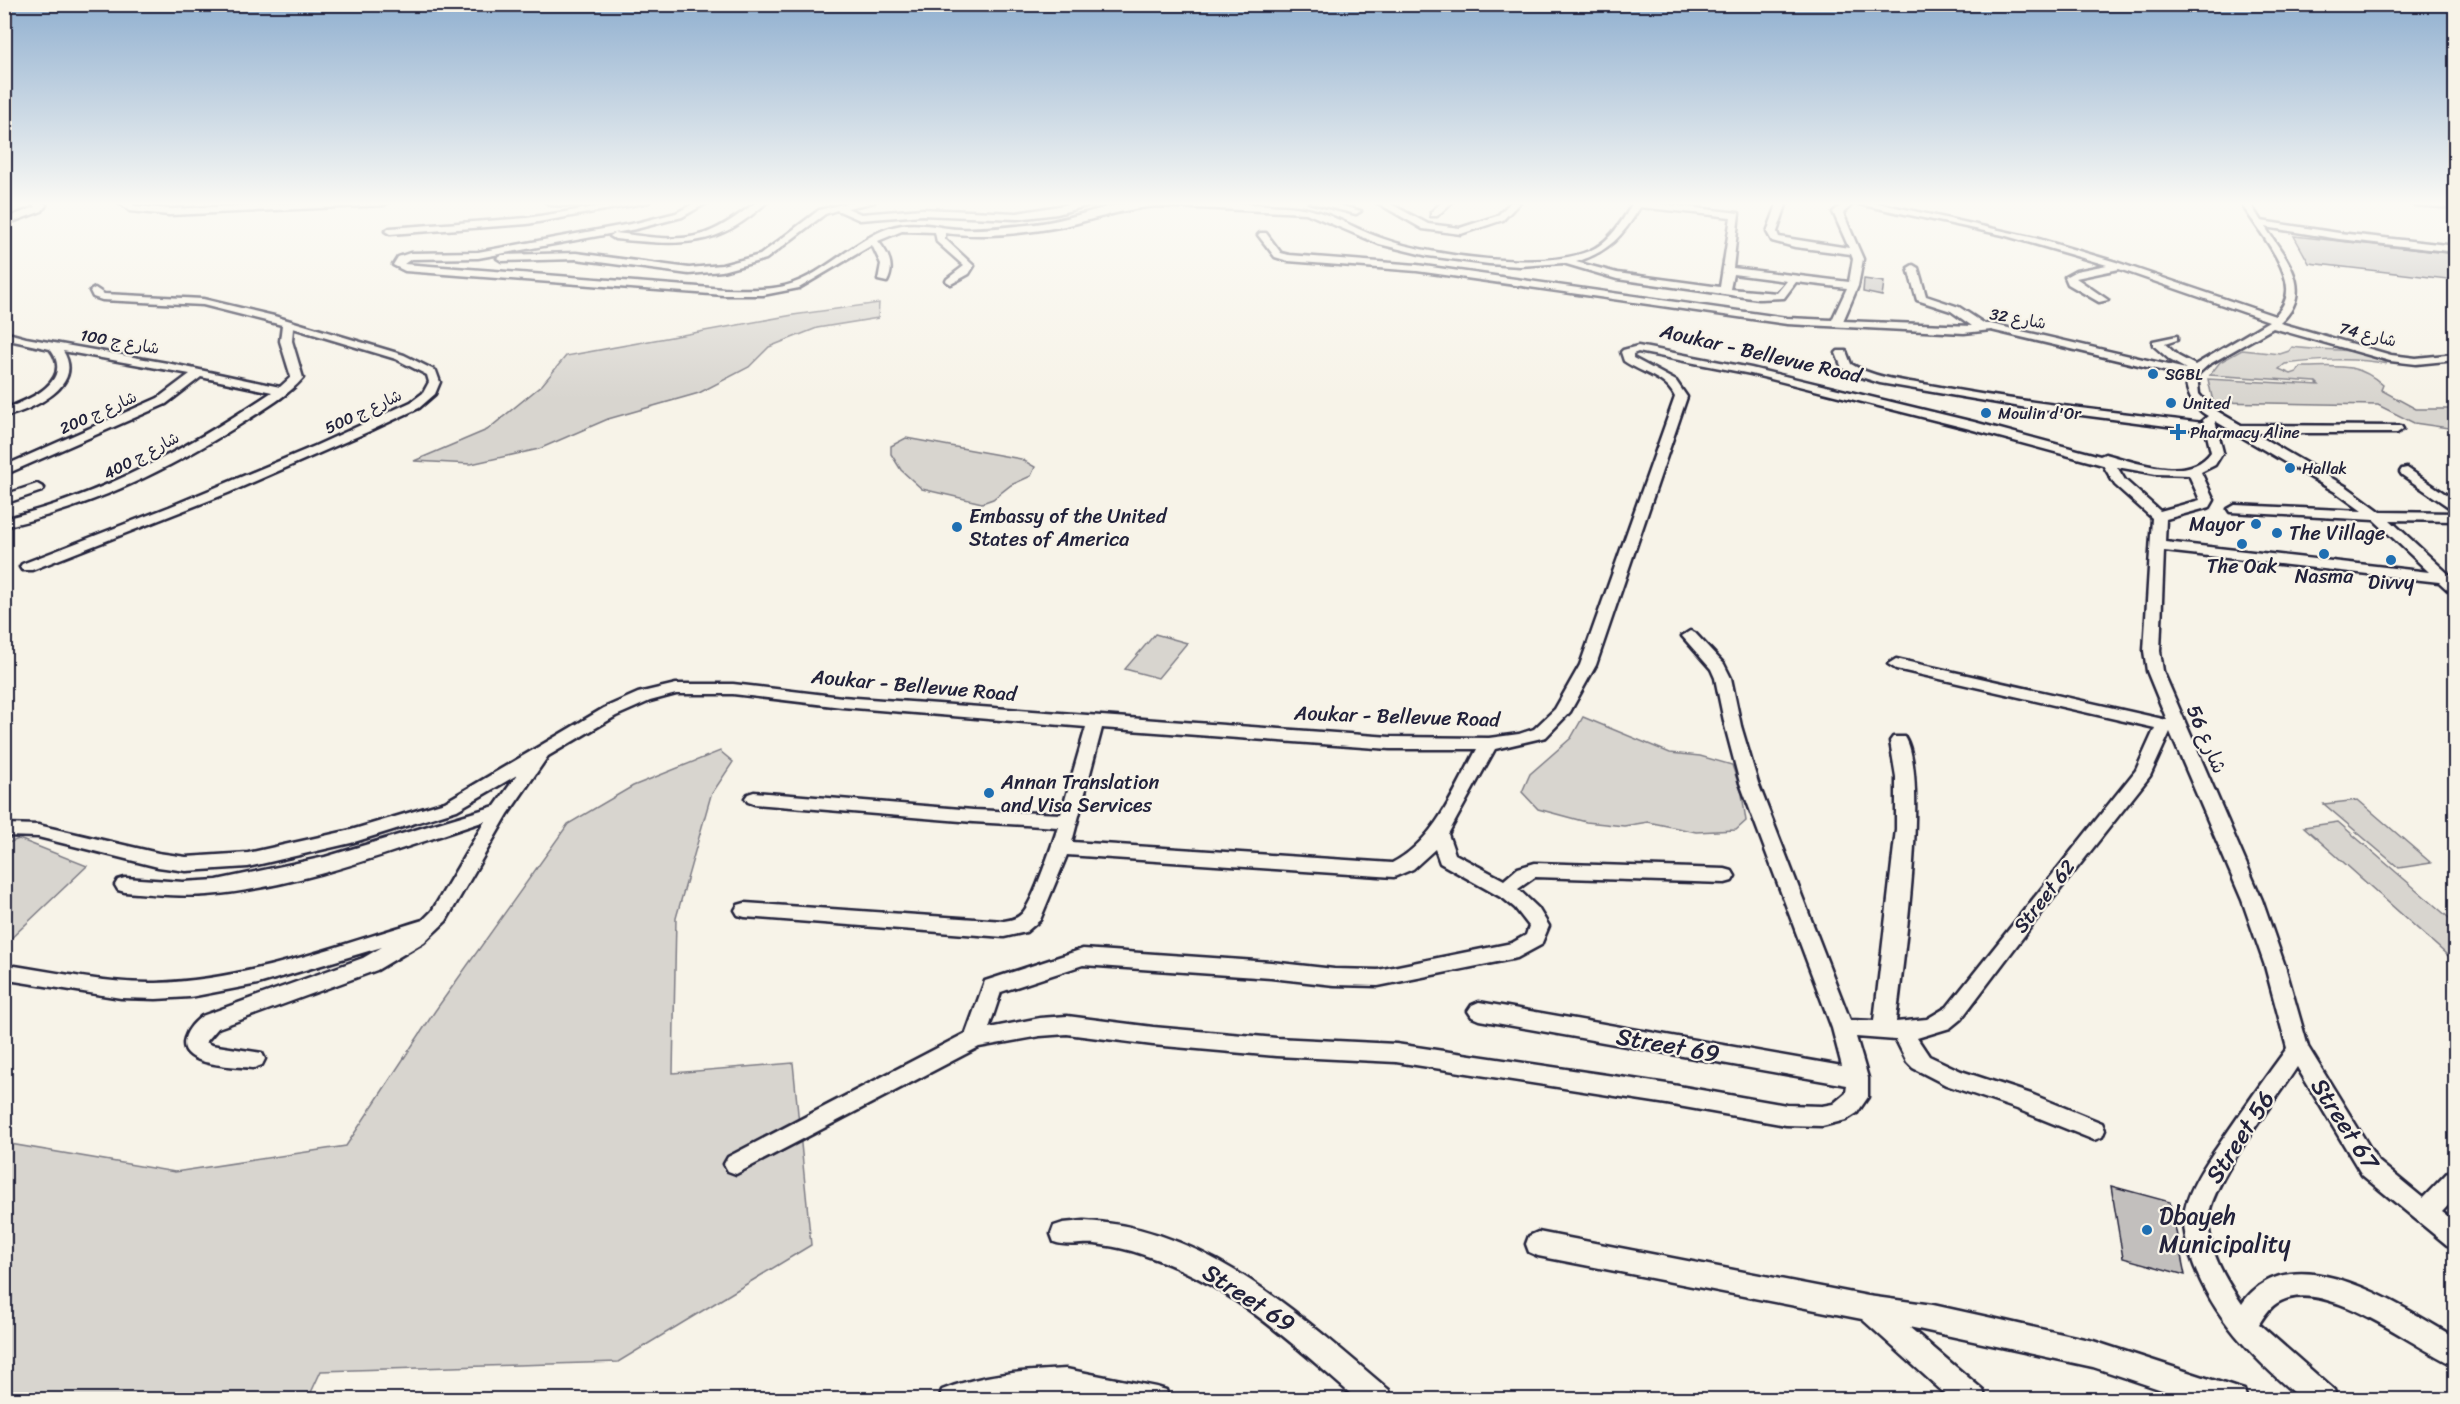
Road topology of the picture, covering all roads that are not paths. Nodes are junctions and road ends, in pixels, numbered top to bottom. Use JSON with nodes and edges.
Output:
{"nodes":[{"id":1,"x":402,"y":268,"type":"edge"},
{"id":2,"x":578,"y":268,"type":"edge"},
{"id":3,"x":669,"y":268,"type":"edge"},
{"id":4,"x":719,"y":268,"type":"edge"},
{"id":5,"x":828,"y":268,"type":"edge"},
{"id":6,"x":887,"y":268,"type":"edge"},
{"id":7,"x":968,"y":268,"type":"edge"},
{"id":8,"x":1415,"y":268,"type":"edge"},
{"id":9,"x":1584,"y":268,"type":"edge"},
{"id":10,"x":1856,"y":268,"type":"edge"},
{"id":11,"x":1913,"y":268,"type":"dead end"},
{"id":12,"x":2111,"y":268,"type":"edge"},
{"id":13,"x":2123,"y":268,"type":"edge"},
{"id":14,"x":2286,"y":268,"type":"edge"},
{"id":15,"x":1728,"y":270,"type":"joint"},
{"id":16,"x":551,"y":278,"type":"junction"},
{"id":17,"x":1794,"y":278,"type":"junction"},
{"id":18,"x":883,"y":280,"type":"dead end"},
{"id":19,"x":951,"y":281,"type":"dead end"},
{"id":20,"x":1853,"y":286,"type":"junction"},
{"id":21,"x":95,"y":291,"type":"dead end"},
{"id":22,"x":1725,"y":291,"type":"junction"},
{"id":23,"x":2103,"y":300,"type":"dead end"},
{"id":24,"x":1837,"y":322,"type":"junction"},
{"id":25,"x":2276,"y":323,"type":"junction"},
{"id":26,"x":288,"y":324,"type":"junction"},
{"id":27,"x":1981,"y":327,"type":"junction"},
{"id":28,"x":4,"y":335,"type":"edge"},
{"id":29,"x":2173,"y":338,"type":"dead end"},
{"id":30,"x":53,"y":345,"type":"junction"},
{"id":31,"x":1842,"y":353,"type":"dead end"},
{"id":32,"x":2456,"y":357,"type":"edge"},
{"id":33,"x":2193,"y":372,"type":"junction"},
{"id":34,"x":198,"y":374,"type":"junction"},
{"id":35,"x":282,"y":391,"type":"junction"},
{"id":36,"x":2206,"y":410,"type":"junction"},
{"id":37,"x":4,"y":412,"type":"edge"},
{"id":38,"x":2397,"y":429,"type":"dead end"},
{"id":39,"x":2238,"y":430,"type":"junction"},
{"id":40,"x":2212,"y":433,"type":"junction"},
{"id":41,"x":2253,"y":439,"type":"junction"},
{"id":42,"x":2106,"y":460,"type":"junction"},
{"id":43,"x":4,"y":471,"type":"edge"},
{"id":44,"x":2194,"y":471,"type":"junction"},
{"id":45,"x":2407,"y":472,"type":"dead end"},
{"id":46,"x":37,"y":488,"type":"dead end"},
{"id":47,"x":4,"y":500,"type":"edge"},
{"id":48,"x":2456,"y":508,"type":"edge"},
{"id":49,"x":2235,"y":509,"type":"dead end"},
{"id":50,"x":2378,"y":516,"type":"junction"},
{"id":51,"x":2159,"y":517,"type":"junction"},
{"id":52,"x":2456,"y":517,"type":"edge"},
{"id":53,"x":4,"y":523,"type":"edge"},
{"id":54,"x":2159,"y":546,"type":"junction"},
{"id":55,"x":27,"y":567,"type":"dead end"},
{"id":56,"x":2442,"y":578,"type":"junction"},
{"id":57,"x":2456,"y":591,"type":"edge"},
{"id":58,"x":1690,"y":636,"type":"dead end"},
{"id":59,"x":1896,"y":664,"type":"dead end"},
{"id":60,"x":1095,"y":723,"type":"junction"},
{"id":61,"x":2171,"y":727,"type":"junction"},
{"id":62,"x":1899,"y":741,"type":"dead end"},
{"id":63,"x":1489,"y":744,"type":"junction"},
{"id":64,"x":546,"y":749,"type":"junction"},
{"id":65,"x":754,"y":798,"type":"dead end"},
{"id":66,"x":501,"y":810,"type":"junction"},
{"id":67,"x":1068,"y":821,"type":"junction"},
{"id":68,"x":14,"y":830,"type":"edge"},
{"id":69,"x":1439,"y":834,"type":"junction"},
{"id":70,"x":4,"y":836,"type":"edge"},
{"id":71,"x":1061,"y":848,"type":"junction"},
{"id":72,"x":1725,"y":876,"type":"dead end"},
{"id":73,"x":125,"y":885,"type":"dead end"},
{"id":74,"x":1506,"y":889,"type":"junction"},
{"id":75,"x":745,"y":910,"type":"dead end"},
{"id":76,"x":433,"y":924,"type":"junction"},
{"id":77,"x":15,"y":974,"type":"dead end"},
{"id":78,"x":1479,"y":1011,"type":"dead end"},
{"id":79,"x":1843,"y":1028,"type":"junction"},
{"id":80,"x":1893,"y":1030,"type":"junction"},
{"id":81,"x":975,"y":1039,"type":"junction"},
{"id":82,"x":2298,"y":1049,"type":"junction"},
{"id":83,"x":254,"y":1059,"type":"dead end"},
{"id":84,"x":1857,"y":1078,"type":"junction"},
{"id":85,"x":2094,"y":1130,"type":"dead end"},
{"id":86,"x":736,"y":1164,"type":"dead end"},
{"id":87,"x":2456,"y":1180,"type":"edge"},
{"id":88,"x":2426,"y":1212,"type":"junction"},
{"id":89,"x":1063,"y":1234,"type":"dead end"},
{"id":90,"x":2456,"y":1238,"type":"edge"},
{"id":91,"x":1538,"y":1244,"type":"dead end"},
{"id":92,"x":1868,"y":1308,"type":"junction"},
{"id":93,"x":2244,"y":1325,"type":"junction"},
{"id":94,"x":2456,"y":1353,"type":"edge"},
{"id":95,"x":952,"y":1400,"type":"edge"},
{"id":96,"x":1156,"y":1400,"type":"edge"},
{"id":97,"x":1379,"y":1400,"type":"edge"},
{"id":98,"x":1973,"y":1400,"type":"edge"},
{"id":99,"x":2234,"y":1400,"type":"edge"},
{"id":100,"x":2324,"y":1400,"type":"edge"}],
"edges":[{"from":1,"to":16,"type":"street"},
{"from":2,"to":16,"type":"street"},
{"from":3,"to":4,"type":"street"},
{"from":5,"to":16,"type":"street"},
{"from":6,"to":18,"type":"street"},
{"from":7,"to":19,"type":"street"},
{"from":8,"to":24,"type":"street","name":"شارع 32"},
{"from":9,"to":22,"type":"street"},
{"from":10,"to":20,"type":"street"},
{"from":11,"to":27,"type":"street"},
{"from":12,"to":23,"type":"street"},
{"from":13,"to":25,"type":"street","name":"شارع 74"},
{"from":14,"to":25,"type":"street"},
{"from":15,"to":17,"type":"street"},
{"from":15,"to":22,"type":"street"},
{"from":17,"to":20,"type":"street"},
{"from":17,"to":22,"type":"street"},
{"from":20,"to":24,"type":"street"},
{"from":21,"to":26,"type":"street","name":"شارع ج 500"},
{"from":24,"to":27,"type":"street","name":"شارع 32"},
{"from":25,"to":32,"type":"street","name":"شارع 74"},
{"from":25,"to":33,"type":"street"},
{"from":26,"to":35,"type":"street"},
{"from":26,"to":55,"type":"street","name":"شارع ج 500"},
{"from":27,"to":33,"type":"street","name":"شارع 32"},
{"from":28,"to":30,"type":"street"},
{"from":29,"to":33,"type":"street"},
{"from":30,"to":34,"type":"street","name":"شارع ج 100"},
{"from":30,"to":37,"type":"street","name":"شارع ج 100"},
{"from":31,"to":40,"type":"street"},
{"from":33,"to":36,"type":"street"},
{"from":34,"to":35,"type":"street","name":"شارع ج 100"},
{"from":34,"to":43,"type":"street","name":"شارع ج 200"},
{"from":35,"to":53,"type":"street","name":"شارع ج 400"},
{"from":36,"to":39,"type":"street"},
{"from":36,"to":40,"type":"street"},
{"from":38,"to":39,"type":"street"},
{"from":39,"to":40,"type":"street"},
{"from":39,"to":41,"type":"street"},
{"from":40,"to":41,"type":"street"},
{"from":40,"to":44,"type":"street"},
{"from":41,"to":50,"type":"street"},
{"from":42,"to":44,"type":"street","name":"Aoukar - Bellevue Road"},
{"from":42,"to":51,"type":"street"},
{"from":42,"to":63,"type":"street","name":"Aoukar - Bellevue Road"},
{"from":44,"to":51,"type":"street"},
{"from":45,"to":48,"type":"street"},
{"from":46,"to":47,"type":"street"},
{"from":49,"to":50,"type":"street"},
{"from":50,"to":52,"type":"street"},
{"from":50,"to":56,"type":"street"},
{"from":51,"to":54,"type":"street","name":"شارع 56"},
{"from":54,"to":56,"type":"street"},
{"from":54,"to":61,"type":"street","name":"شارع 56"},
{"from":56,"to":57,"type":"street"},
{"from":58,"to":79,"type":"street"},
{"from":59,"to":61,"type":"street"},
{"from":60,"to":63,"type":"street","name":"Aoukar - Bellevue Road"},
{"from":60,"to":64,"type":"street","name":"Aoukar - Bellevue Road"},
{"from":60,"to":67,"type":"street"},
{"from":61,"to":80,"type":"street","name":"Street 62"},
{"from":61,"to":82,"type":"street","name":"شارع 56"},
{"from":62,"to":80,"type":"street"},
{"from":63,"to":69,"type":"street"},
{"from":64,"to":66,"type":"street"},
{"from":64,"to":68,"type":"street","name":"Aoukar - Bellevue Road"},
{"from":65,"to":67,"type":"street"},
{"from":66,"to":73,"type":"street"},
{"from":66,"to":76,"type":"street"},
{"from":67,"to":71,"type":"street"},
{"from":68,"to":70,"type":"street"},
{"from":69,"to":71,"type":"street"},
{"from":69,"to":74,"type":"street"},
{"from":71,"to":75,"type":"street"},
{"from":72,"to":74,"type":"street"},
{"from":74,"to":81,"type":"street"},
{"from":76,"to":77,"type":"street"},
{"from":76,"to":83,"type":"street"},
{"from":78,"to":84,"type":"street","name":"Street 69"},
{"from":79,"to":80,"type":"street","name":"Street 62"},
{"from":79,"to":84,"type":"street"},
{"from":80,"to":85,"type":"street"},
{"from":81,"to":84,"type":"street"},
{"from":81,"to":86,"type":"street"},
{"from":82,"to":88,"type":"street","name":"Street 67"},
{"from":82,"to":93,"type":"street","name":"Street 56"},
{"from":87,"to":88,"type":"street"},
{"from":88,"to":90,"type":"street","name":"Street 67"},
{"from":89,"to":97,"type":"street","name":"Street 69"},
{"from":91,"to":92,"type":"street"},
{"from":92,"to":98,"type":"street"},
{"from":92,"to":99,"type":"street"},
{"from":93,"to":94,"type":"street"},
{"from":93,"to":100,"type":"street","name":"Street 56"},
{"from":95,"to":96,"type":"street"}]}
